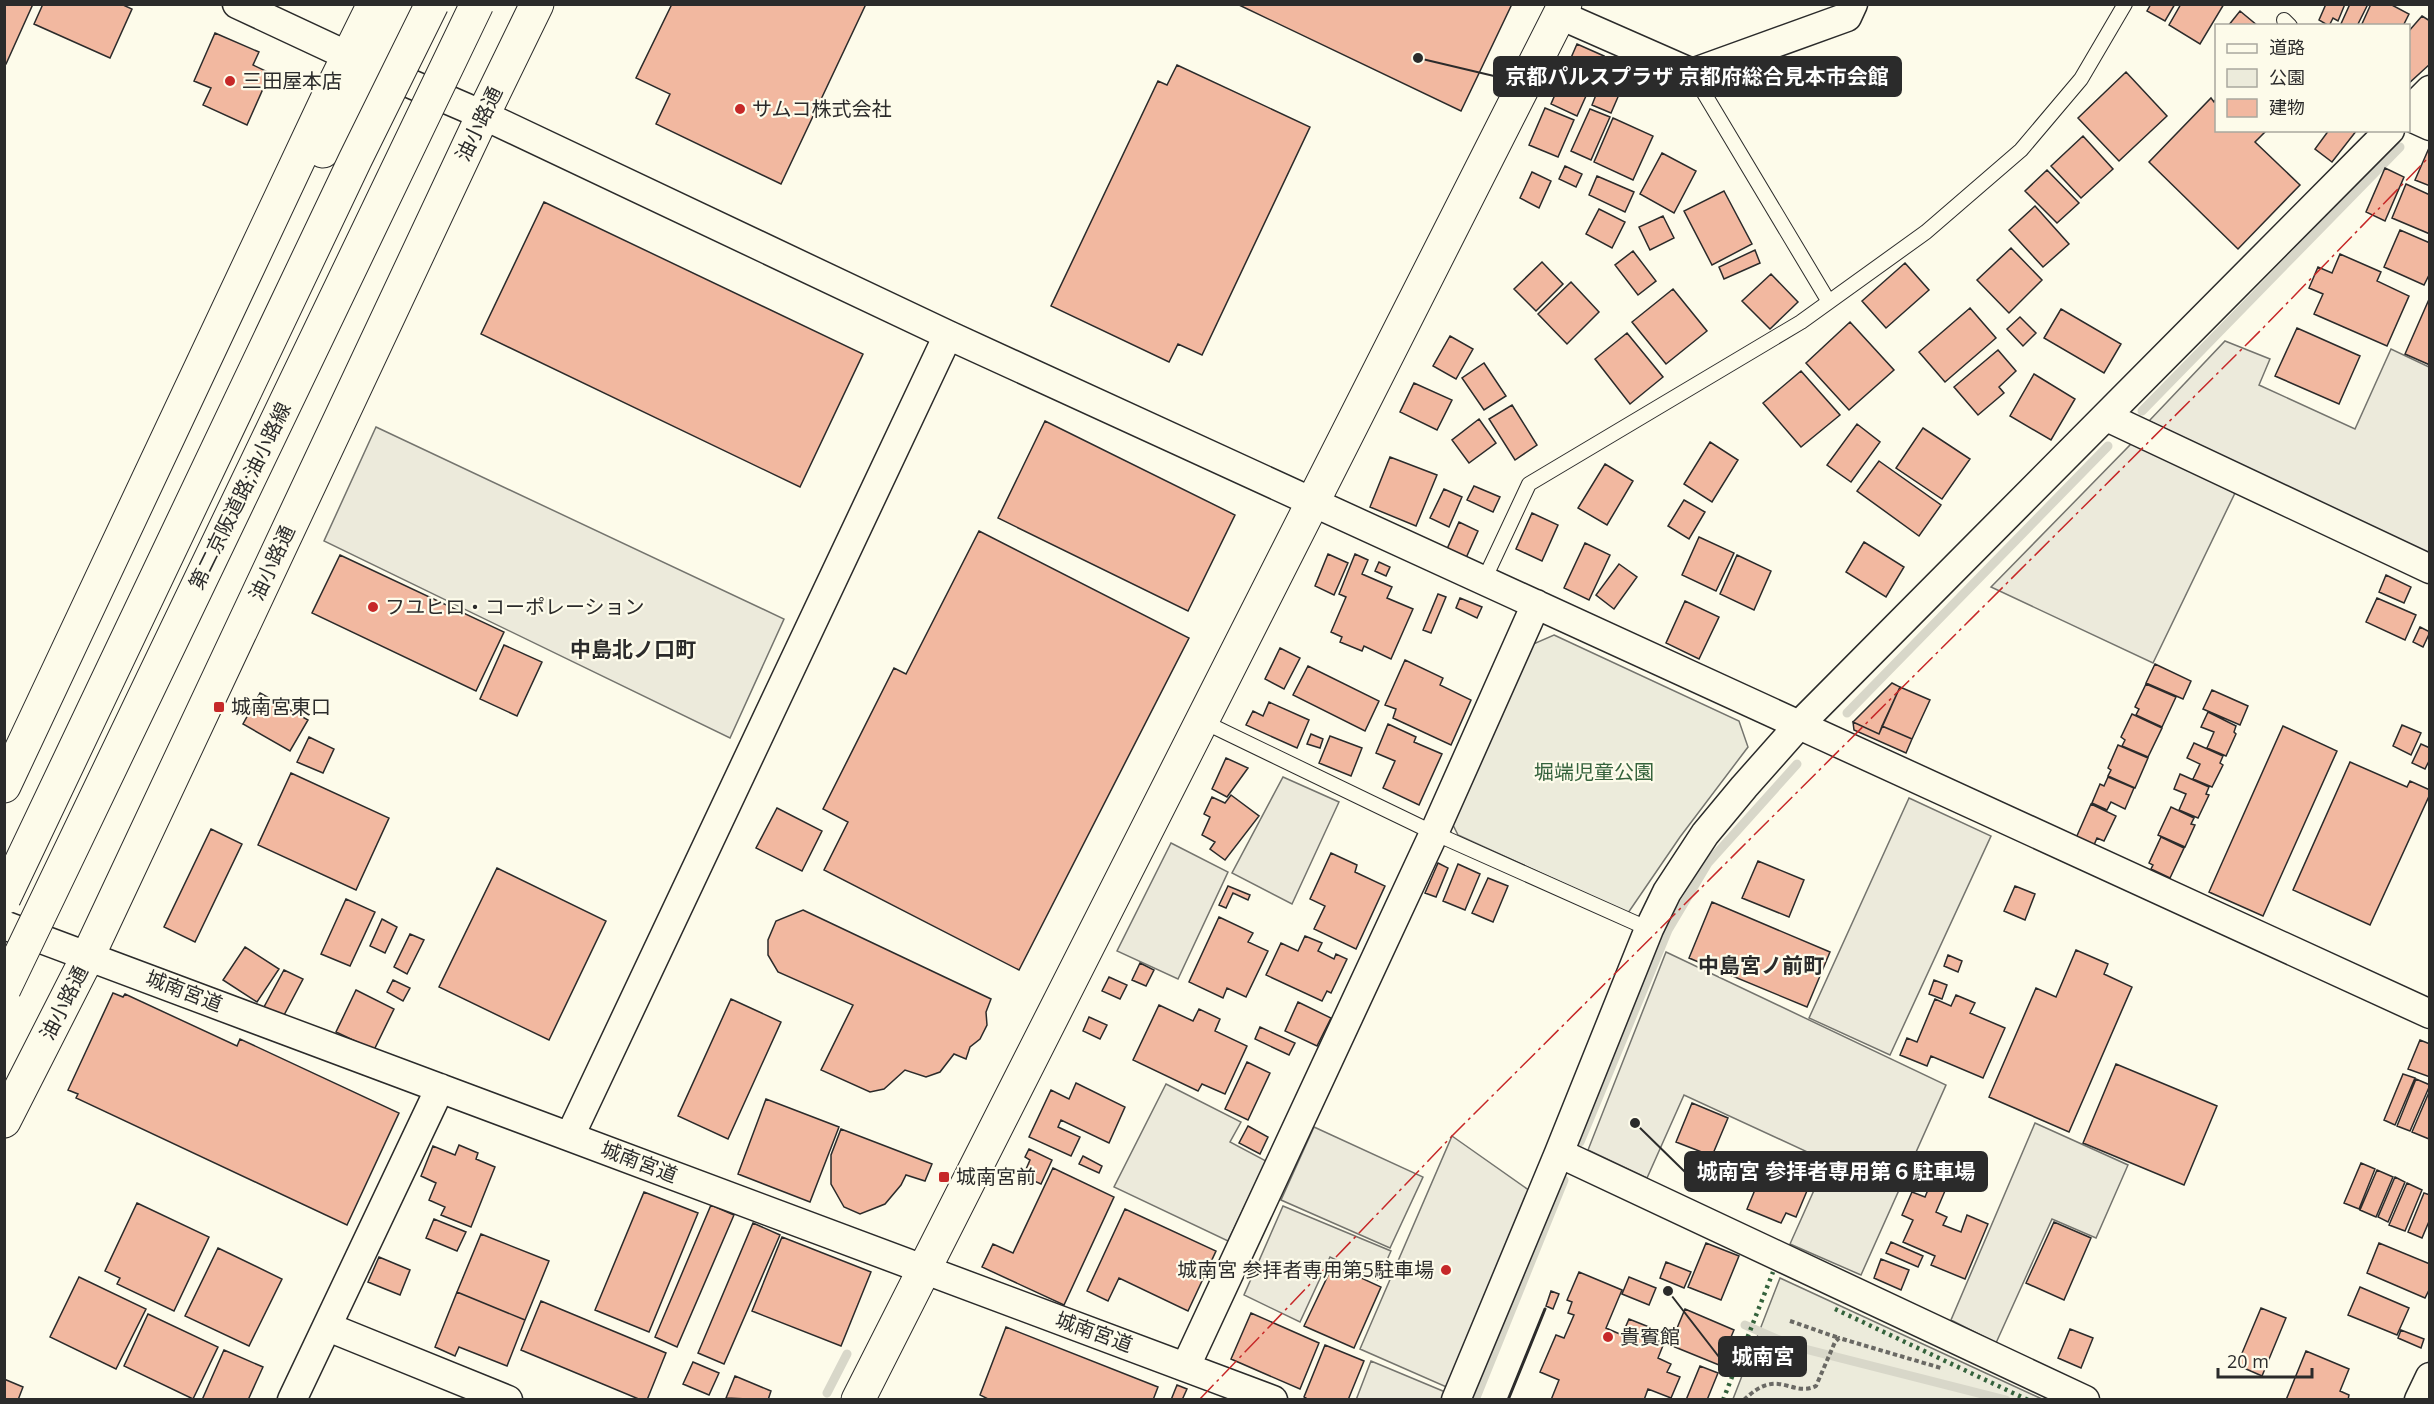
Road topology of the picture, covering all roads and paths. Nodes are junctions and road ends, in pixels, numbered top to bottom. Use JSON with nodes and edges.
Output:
{"nodes":[{"id":1,"x":237,"y":4,"type":"edge"},
{"id":2,"x":374,"y":4,"type":"edge"},
{"id":3,"x":405,"y":4,"type":"edge"},
{"id":4,"x":432,"y":4,"type":"edge"},
{"id":5,"x":477,"y":4,"type":"edge"},
{"id":6,"x":537,"y":4,"type":"edge"},
{"id":7,"x":1853,"y":4,"type":"edge"},
{"id":8,"x":2125,"y":4,"type":"edge"},
{"id":9,"x":1563,"y":10,"type":"edge"},
{"id":10,"x":361,"y":61,"type":"junction"},
{"id":11,"x":1692,"y":73,"type":"junction"},
{"id":12,"x":2430,"y":90,"type":"edge"},
{"id":13,"x":2410,"y":113,"type":"edge"},
{"id":14,"x":483,"y":115,"type":"junction"},
{"id":15,"x":2410,"y":115,"type":"edge"},
{"id":16,"x":2430,"y":126,"type":"edge"},
{"id":17,"x":2388,"y":132,"type":"edge"},
{"id":18,"x":1830,"y":302,"type":"junction"},
{"id":19,"x":948,"y":335,"type":"junction"},
{"id":20,"x":2107,"y":417,"type":"junction"},
{"id":21,"x":1313,"y":502,"type":"junction"},
{"id":22,"x":2430,"y":569,"type":"edge"},
{"id":23,"x":1484,"y":580,"type":"junction"},
{"id":24,"x":1536,"y":604,"type":"junction"},
{"id":25,"x":1202,"y":721,"type":"junction"},
{"id":26,"x":1799,"y":725,"type":"junction"},
{"id":27,"x":4,"y":786,"type":"edge"},
{"id":28,"x":1434,"y":833,"type":"junction"},
{"id":29,"x":4,"y":898,"type":"edge"},
{"id":30,"x":4,"y":925,"type":"edge"},
{"id":31,"x":1649,"y":929,"type":"junction"},
{"id":32,"x":88,"y":956,"type":"junction"},
{"id":33,"x":4,"y":989,"type":"edge"},
{"id":34,"x":2430,"y":1014,"type":"edge"},
{"id":35,"x":440,"y":1088,"type":"junction"},
{"id":36,"x":4,"y":1121,"type":"edge"},
{"id":37,"x":570,"y":1136,"type":"junction"},
{"id":38,"x":1559,"y":1153,"type":"junction"},
{"id":39,"x":924,"y":1269,"type":"junction"},
{"id":40,"x":1790,"y":1321,"type":"dead end"},
{"id":41,"x":328,"y":1327,"type":"junction"},
{"id":42,"x":1839,"y":1338,"type":"junction"},
{"id":43,"x":1186,"y":1366,"type":"junction"},
{"id":44,"x":1947,"y":1370,"type":"dead end"},
{"id":45,"x":2430,"y":1377,"type":"edge"},
{"id":46,"x":292,"y":1400,"type":"edge"},
{"id":47,"x":508,"y":1400,"type":"edge"},
{"id":48,"x":858,"y":1400,"type":"edge"},
{"id":49,"x":1273,"y":1400,"type":"edge"},
{"id":50,"x":1456,"y":1400,"type":"edge"},
{"id":51,"x":1744,"y":1400,"type":"edge"},
{"id":52,"x":2085,"y":1400,"type":"edge"},
{"id":53,"x":2419,"y":1400,"type":"edge"}],
"edges":[{"from":1,"to":10,"type":"street"},
{"from":2,"to":10,"type":"main road"},
{"from":3,"to":10,"type":"main road"},
{"from":4,"to":29,"type":"main road","name":"第二京阪道路;油小路線","bridge":true},
{"from":5,"to":33,"type":"main road","name":"第二京阪道路;油小路線","bridge":true},
{"from":6,"to":14,"type":"main road","name":"油小路通"},
{"from":7,"to":11,"type":"street"},
{"from":8,"to":18,"type":"lane"},
{"from":9,"to":11,"type":"street"},
{"from":9,"to":21,"type":"main road"},
{"from":10,"to":14,"type":"street"},
{"from":10,"to":27,"type":"main road"},
{"from":11,"to":18,"type":"lane"},
{"from":12,"to":13,"type":"street"},
{"from":14,"to":19,"type":"street"},
{"from":14,"to":32,"type":"main road","name":"油小路通"},
{"from":15,"to":16,"type":"street"},
{"from":17,"to":20,"type":"street"},
{"from":18,"to":23,"type":"lane"},
{"from":19,"to":21,"type":"street"},
{"from":19,"to":37,"type":"street"},
{"from":20,"to":22,"type":"street"},
{"from":20,"to":26,"type":"street"},
{"from":21,"to":23,"type":"street"},
{"from":21,"to":25,"type":"main road"},
{"from":23,"to":24,"type":"street"},
{"from":24,"to":26,"type":"street"},
{"from":24,"to":28,"type":"street"},
{"from":25,"to":28,"type":"lane"},
{"from":25,"to":39,"type":"main road"},
{"from":26,"to":31,"type":"street"},
{"from":26,"to":34,"type":"street"},
{"from":28,"to":31,"type":"lane"},
{"from":28,"to":43,"type":"street"},
{"from":30,"to":32,"type":"street","name":"城南宮道"},
{"from":31,"to":38,"type":"street"},
{"from":32,"to":35,"type":"street","name":"城南宮道"},
{"from":32,"to":36,"type":"main road","name":"油小路通"},
{"from":35,"to":37,"type":"street","name":"城南宮道"},
{"from":35,"to":41,"type":"street"},
{"from":37,"to":39,"type":"street","name":"城南宮道"},
{"from":38,"to":50,"type":"street"},
{"from":38,"to":52,"type":"street"},
{"from":39,"to":43,"type":"street","name":"城南宮道"},
{"from":39,"to":48,"type":"main road"},
{"from":40,"to":42,"type":"path"},
{"from":41,"to":46,"type":"street"},
{"from":41,"to":47,"type":"street"},
{"from":42,"to":44,"type":"path"},
{"from":42,"to":51,"type":"path"},
{"from":43,"to":49,"type":"street","name":"城南宮道"},
{"from":45,"to":53,"type":"street"}]}
